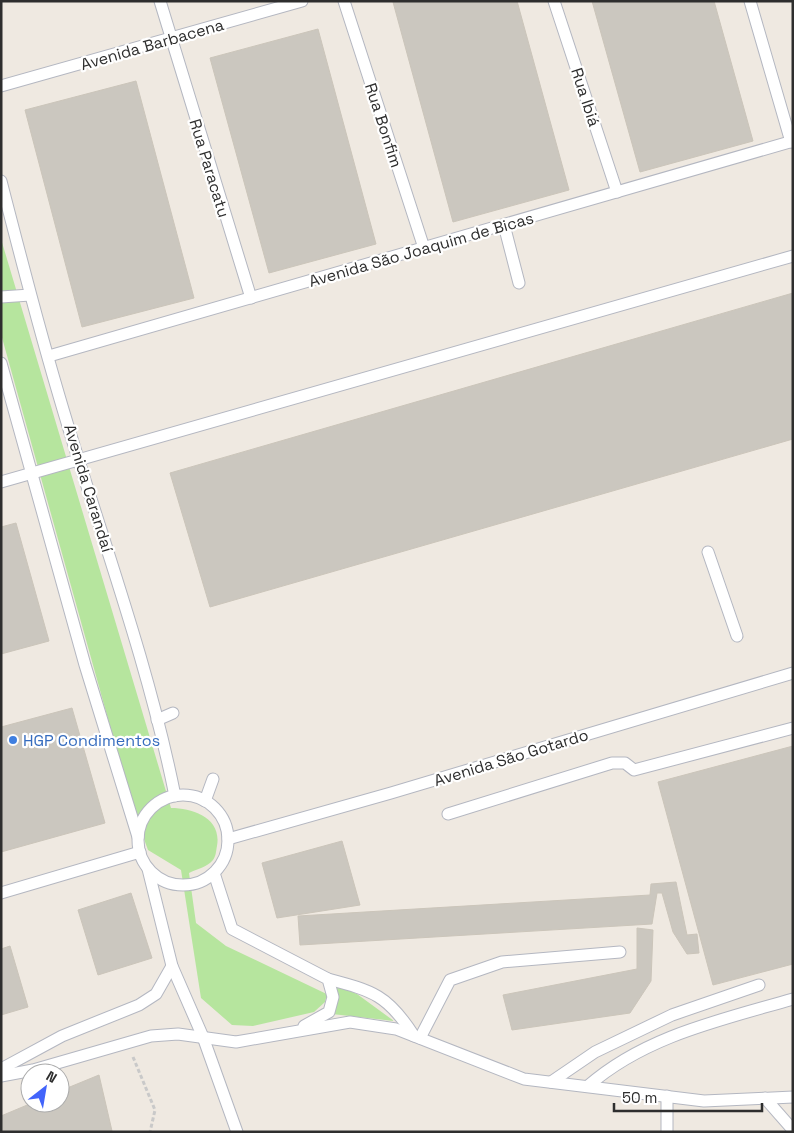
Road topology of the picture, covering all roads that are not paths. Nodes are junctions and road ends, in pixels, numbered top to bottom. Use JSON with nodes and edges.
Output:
{"nodes":[{"id":1,"x":160,"y":1,"type":"edge"},
{"id":2,"x":302,"y":1,"type":"edge"},
{"id":3,"x":344,"y":1,"type":"edge"},
{"id":4,"x":554,"y":1,"type":"edge"},
{"id":5,"x":750,"y":1,"type":"edge"},
{"id":6,"x":170,"y":39,"type":"junction"},
{"id":7,"x":1,"y":86,"type":"edge"},
{"id":8,"x":792,"y":142,"type":"edge"},
{"id":9,"x":1,"y":181,"type":"edge"},
{"id":10,"x":618,"y":192,"type":"junction"},
{"id":11,"x":504,"y":225,"type":"junction"},
{"id":12,"x":424,"y":248,"type":"junction"},
{"id":13,"x":793,"y":256,"type":"edge"},
{"id":14,"x":519,"y":283,"type":"dead end"},
{"id":15,"x":30,"y":295,"type":"junction"},
{"id":16,"x":1,"y":297,"type":"edge"},
{"id":17,"x":250,"y":298,"type":"junction"},
{"id":18,"x":49,"y":356,"type":"junction"},
{"id":19,"x":1,"y":364,"type":"edge"},
{"id":20,"x":78,"y":459,"type":"junction"},
{"id":21,"x":31,"y":473,"type":"junction"},
{"id":22,"x":1,"y":482,"type":"edge"},
{"id":23,"x":708,"y":552,"type":"dead end"},
{"id":24,"x":737,"y":636,"type":"dead end"},
{"id":25,"x":793,"y":673,"type":"edge"},
{"id":26,"x":173,"y":714,"type":"dead end"},
{"id":27,"x":157,"y":720,"type":"junction"},
{"id":28,"x":793,"y":728,"type":"edge"},
{"id":29,"x":213,"y":779,"type":"dead end"},
{"id":30,"x":175,"y":796,"type":"junction"},
{"id":31,"x":205,"y":800,"type":"junction"},
{"id":32,"x":448,"y":814,"type":"dead end"},
{"id":33,"x":138,"y":837,"type":"junction"},
{"id":34,"x":228,"y":838,"type":"junction"},
{"id":35,"x":140,"y":852,"type":"junction"},
{"id":36,"x":147,"y":868,"type":"junction"},
{"id":37,"x":214,"y":873,"type":"junction"},
{"id":38,"x":1,"y":893,"type":"edge"},
{"id":39,"x":620,"y":952,"type":"dead end"},
{"id":40,"x":172,"y":966,"type":"junction"},
{"id":41,"x":328,"y":979,"type":"junction"},
{"id":42,"x":759,"y":985,"type":"dead end"},
{"id":43,"x":793,"y":999,"type":"edge"},
{"id":44,"x":291,"y":1031,"type":"junction"},
{"id":45,"x":203,"y":1037,"type":"junction"},
{"id":46,"x":417,"y":1037,"type":"junction"},
{"id":47,"x":1,"y":1069,"type":"edge"},
{"id":48,"x":1,"y":1076,"type":"edge"},
{"id":49,"x":551,"y":1082,"type":"junction"},
{"id":50,"x":588,"y":1086,"type":"junction"},
{"id":51,"x":667,"y":1096,"type":"junction"},
{"id":52,"x":793,"y":1097,"type":"edge"},
{"id":53,"x":765,"y":1098,"type":"junction"},
{"id":54,"x":793,"y":1130,"type":"edge"},
{"id":55,"x":237,"y":1132,"type":"edge"},
{"id":56,"x":667,"y":1132,"type":"edge"}],
"edges":[{"from":1,"to":6,"type":"lane","name":"Rua Paracatu"},
{"from":2,"to":6,"type":"lane","name":"Avenida Barbacena"},
{"from":3,"to":12,"type":"lane","name":"Rua Bonfim"},
{"from":4,"to":10,"type":"lane","name":"Rua Ibiá"},
{"from":5,"to":8,"type":"lane"},
{"from":6,"to":7,"type":"lane","name":"Avenida Barbacena"},
{"from":6,"to":17,"type":"lane","name":"Rua Paracatu"},
{"from":8,"to":10,"type":"lane","name":"Avenida São Joaquim de Bicas"},
{"from":9,"to":15,"type":"lane","name":"Avenida Carandaí"},
{"from":10,"to":11,"type":"lane","name":"Avenida São Joaquim de Bicas"},
{"from":11,"to":12,"type":"lane","name":"Avenida São Joaquim de Bicas"},
{"from":11,"to":14,"type":"lane"},
{"from":12,"to":17,"type":"lane","name":"Avenida São Joaquim de Bicas"},
{"from":13,"to":20,"type":"lane"},
{"from":15,"to":16,"type":"lane"},
{"from":15,"to":18,"type":"lane","name":"Avenida Carandaí"},
{"from":17,"to":18,"type":"lane","name":"Avenida São Joaquim de Bicas"},
{"from":18,"to":20,"type":"lane","name":"Avenida Carandaí"},
{"from":19,"to":21,"type":"lane"},
{"from":20,"to":21,"type":"lane"},
{"from":20,"to":27,"type":"lane","name":"Avenida Carandaí"},
{"from":21,"to":22,"type":"lane"},
{"from":21,"to":33,"type":"lane"},
{"from":23,"to":24,"type":"lane"},
{"from":25,"to":34,"type":"lane","name":"Avenida São Gotardo"},
{"from":26,"to":27,"type":"lane"},
{"from":27,"to":30,"type":"lane","name":"Avenida Carandaí"},
{"from":28,"to":32,"type":"lane"},
{"from":29,"to":31,"type":"lane"},
{"from":30,"to":31,"type":"lane"},
{"from":30,"to":33,"type":"lane"},
{"from":31,"to":34,"type":"lane"},
{"from":33,"to":35,"type":"lane"},
{"from":34,"to":37,"type":"lane"},
{"from":35,"to":36,"type":"lane"},
{"from":35,"to":38,"type":"lane"},
{"from":36,"to":37,"type":"lane"},
{"from":36,"to":40,"type":"lane"},
{"from":37,"to":41,"type":"lane"},
{"from":39,"to":46,"type":"lane"},
{"from":40,"to":45,"type":"lane"},
{"from":40,"to":47,"type":"lane"},
{"from":41,"to":44,"type":"lane"},
{"from":41,"to":46,"type":"lane"},
{"from":42,"to":49,"type":"lane"},
{"from":43,"to":50,"type":"lane"},
{"from":44,"to":45,"type":"lane"},
{"from":44,"to":46,"type":"lane"},
{"from":45,"to":48,"type":"lane"},
{"from":45,"to":55,"type":"lane"},
{"from":46,"to":49,"type":"lane"},
{"from":49,"to":50,"type":"lane"},
{"from":50,"to":51,"type":"lane"},
{"from":51,"to":53,"type":"lane"},
{"from":51,"to":56,"type":"lane"},
{"from":52,"to":53,"type":"lane"},
{"from":53,"to":54,"type":"lane"}]}
